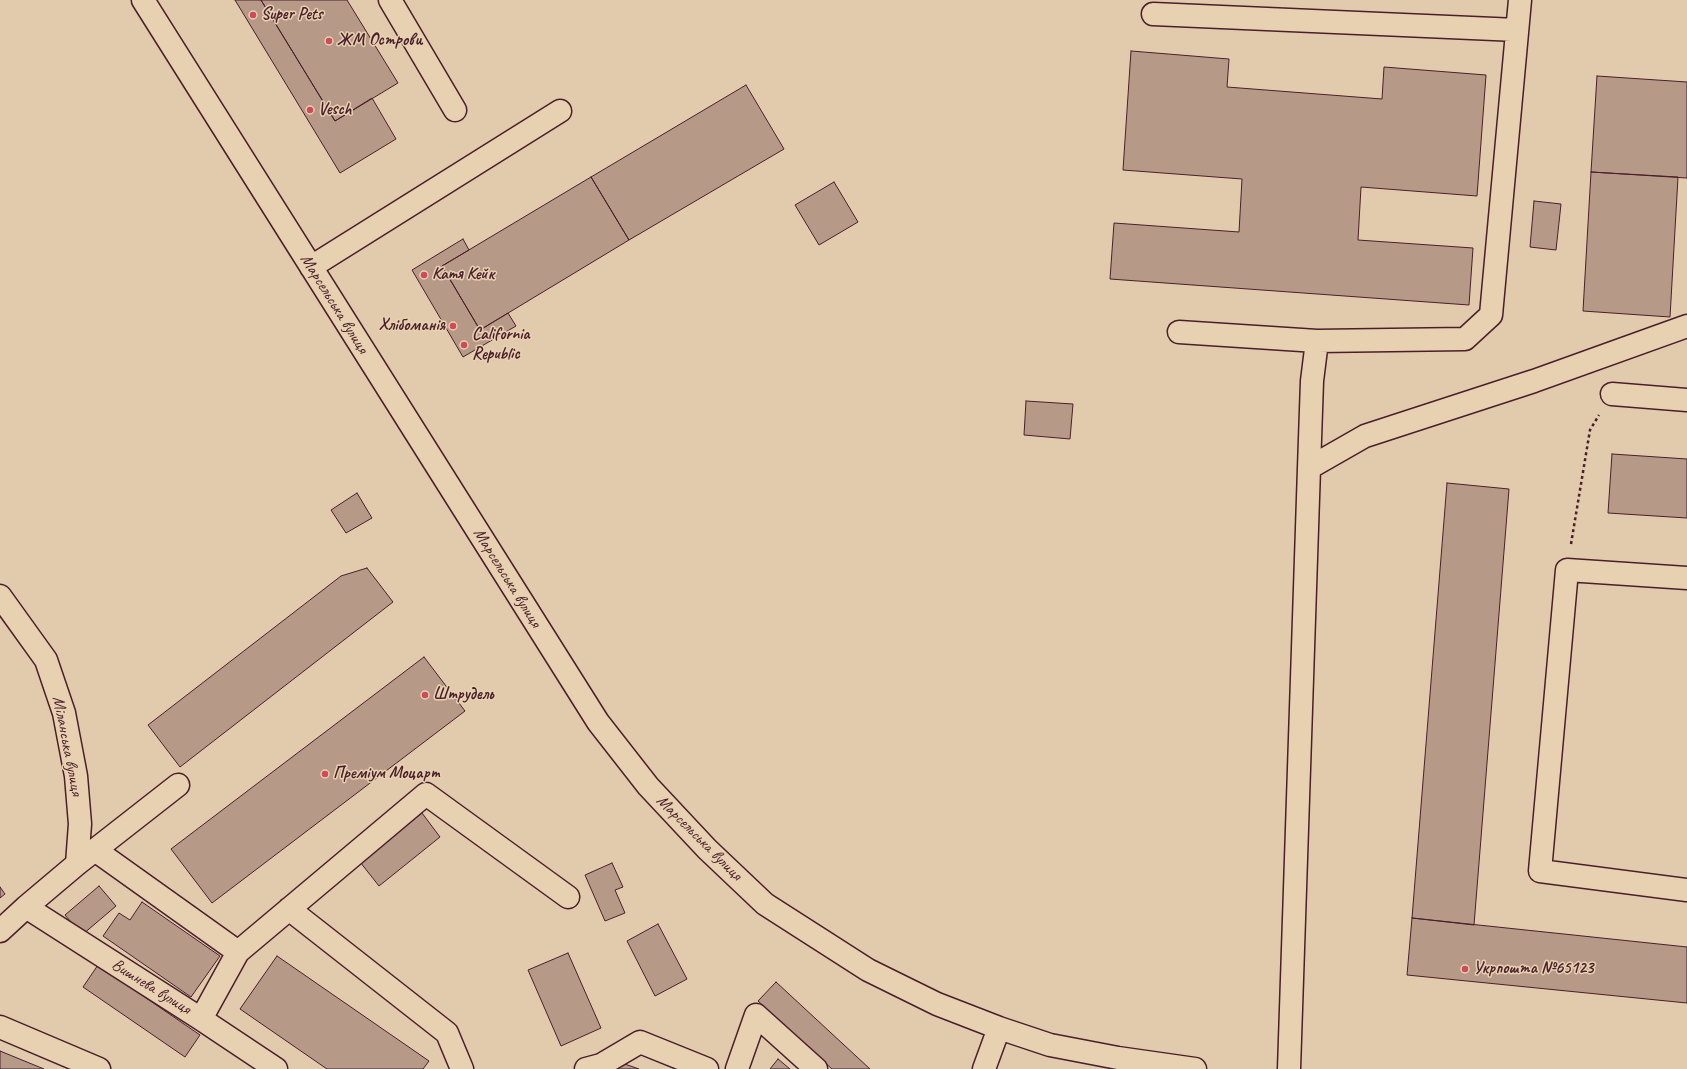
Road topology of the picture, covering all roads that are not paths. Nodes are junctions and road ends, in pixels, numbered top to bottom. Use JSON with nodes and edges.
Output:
{"nodes":[{"id":1,"x":143,"y":0,"type":"edge"},
{"id":2,"x":390,"y":0,"type":"edge"},
{"id":3,"x":1520,"y":0,"type":"edge"},
{"id":4,"x":1153,"y":14,"type":"dead end"},
{"id":5,"x":1517,"y":30,"type":"junction"},
{"id":6,"x":455,"y":110,"type":"dead end"},
{"id":7,"x":560,"y":111,"type":"dead end"},
{"id":8,"x":311,"y":267,"type":"junction"},
{"id":9,"x":1687,"y":326,"type":"edge"},
{"id":10,"x":1179,"y":332,"type":"dead end"},
{"id":11,"x":1317,"y":341,"type":"junction"},
{"id":12,"x":1612,"y":394,"type":"road end"},
{"id":13,"x":1687,"y":400,"type":"edge"},
{"id":14,"x":1309,"y":468,"type":"junction"},
{"id":15,"x":1687,"y":578,"type":"edge"},
{"id":16,"x":0,"y":596,"type":"edge"},
{"id":17,"x":178,"y":785,"type":"dead end"},
{"id":18,"x":95,"y":850,"type":"junction"},
{"id":19,"x":77,"y":864,"type":"junction"},
{"id":20,"x":1687,"y":890,"type":"edge"},
{"id":21,"x":568,"y":897,"type":"dead end"},
{"id":22,"x":26,"y":907,"type":"junction"},
{"id":23,"x":289,"y":909,"type":"junction"},
{"id":24,"x":0,"y":931,"type":"edge"},
{"id":25,"x":238,"y":952,"type":"junction"},
{"id":26,"x":201,"y":1018,"type":"junction"},
{"id":27,"x":0,"y":1027,"type":"edge"},
{"id":28,"x":999,"y":1028,"type":"junction"},
{"id":29,"x":99,"y":1069,"type":"edge"},
{"id":30,"x":276,"y":1069,"type":"edge"},
{"id":31,"x":462,"y":1069,"type":"edge"},
{"id":32,"x":586,"y":1069,"type":"edge"},
{"id":33,"x":707,"y":1069,"type":"edge"},
{"id":34,"x":737,"y":1069,"type":"edge"},
{"id":35,"x":816,"y":1069,"type":"edge"},
{"id":36,"x":984,"y":1069,"type":"edge"},
{"id":37,"x":1195,"y":1069,"type":"edge"},
{"id":38,"x":1289,"y":1069,"type":"edge"}],
"edges":[{"from":1,"to":8,"type":"street","name":"Марсельська вулиця"},
{"from":2,"to":6,"type":"street"},
{"from":3,"to":5,"type":"street"},
{"from":4,"to":5,"type":"street"},
{"from":5,"to":11,"type":"street"},
{"from":7,"to":8,"type":"street"},
{"from":8,"to":28,"type":"street","name":"Марсельська вулиця"},
{"from":9,"to":14,"type":"street"},
{"from":10,"to":11,"type":"street"},
{"from":11,"to":14,"type":"street"},
{"from":12,"to":13,"type":"street"},
{"from":14,"to":38,"type":"street"},
{"from":15,"to":20,"type":"street"},
{"from":16,"to":19,"type":"street","name":"Міланська вулиця"},
{"from":17,"to":18,"type":"street"},
{"from":18,"to":19,"type":"street"},
{"from":18,"to":25,"type":"street"},
{"from":19,"to":22,"type":"street"},
{"from":21,"to":23,"type":"street"},
{"from":22,"to":24,"type":"street"},
{"from":22,"to":26,"type":"street","name":"Вишнева вулиця"},
{"from":23,"to":25,"type":"street"},
{"from":23,"to":31,"type":"street"},
{"from":25,"to":26,"type":"street"},
{"from":26,"to":30,"type":"street","name":"Вишнева вулиця"},
{"from":27,"to":29,"type":"street"},
{"from":28,"to":36,"type":"street"},
{"from":28,"to":37,"type":"street","name":"Марсельська вулиця"},
{"from":32,"to":33,"type":"street"},
{"from":34,"to":35,"type":"street"}]}
